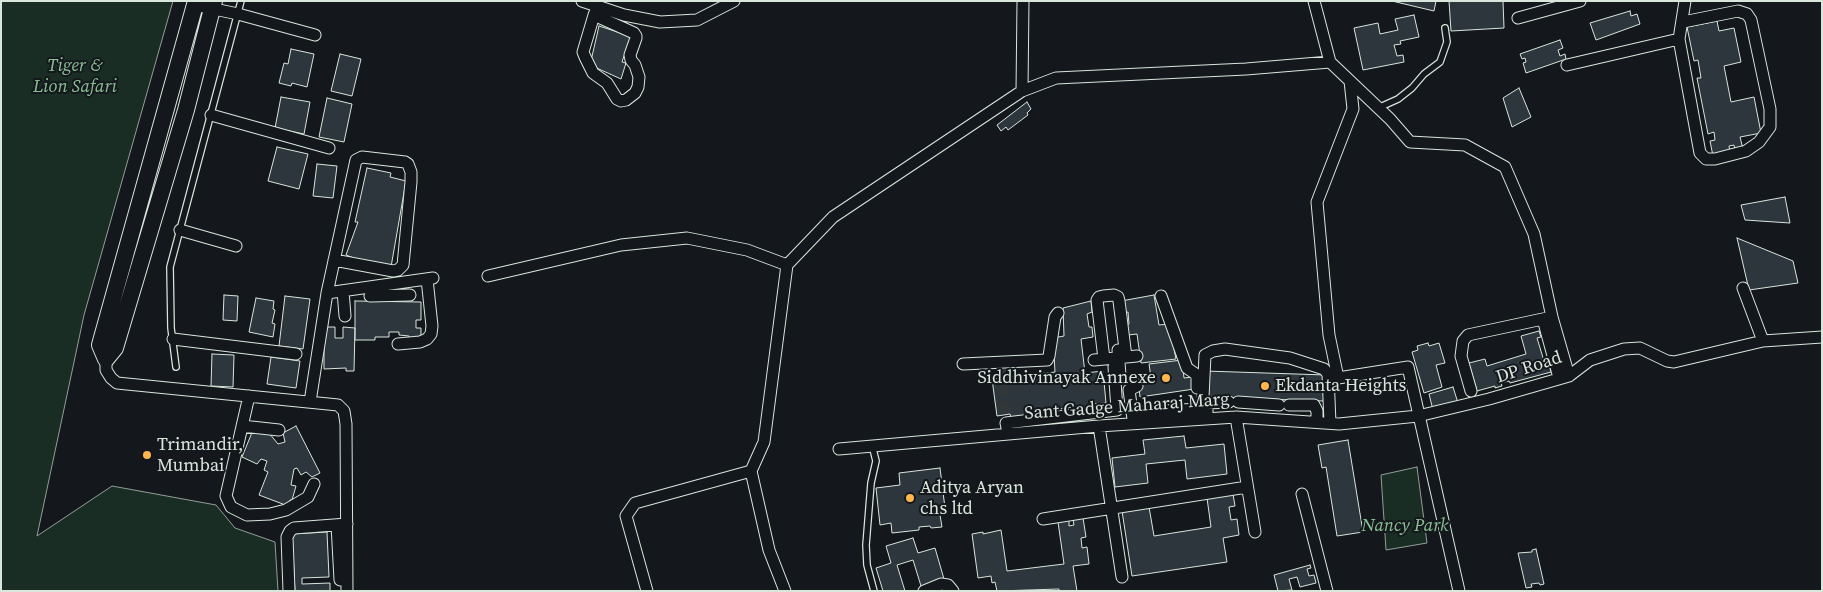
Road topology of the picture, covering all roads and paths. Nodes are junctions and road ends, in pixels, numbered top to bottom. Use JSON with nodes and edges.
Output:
{"nodes":[{"id":1,"x":242,"y":1,"type":"edge"},
{"id":2,"x":582,"y":1,"type":"edge"},
{"id":3,"x":734,"y":1,"type":"edge"},
{"id":4,"x":1023,"y":1,"type":"edge"},
{"id":5,"x":1314,"y":1,"type":"edge"},
{"id":6,"x":1580,"y":1,"type":"edge"},
{"id":7,"x":1685,"y":1,"type":"edge"},
{"id":8,"x":196,"y":3,"type":"edge"},
{"id":9,"x":213,"y":5,"type":"edge"},
{"id":10,"x":596,"y":11,"type":"junction"},
{"id":11,"x":238,"y":14,"type":"junction"},
{"id":12,"x":1518,"y":18,"type":"dead end"},
{"id":13,"x":1682,"y":22,"type":"junction"},
{"id":14,"x":1445,"y":28,"type":"dead end"},
{"id":15,"x":315,"y":35,"type":"dead end"},
{"id":16,"x":1679,"y":39,"type":"junction"},
{"id":17,"x":1330,"y":62,"type":"junction"},
{"id":18,"x":1567,"y":66,"type":"dead end"},
{"id":19,"x":1350,"y":81,"type":"junction"},
{"id":20,"x":1022,"y":90,"type":"junction"},
{"id":21,"x":1378,"y":108,"type":"junction"},
{"id":22,"x":211,"y":115,"type":"junction"},
{"id":23,"x":329,"y":148,"type":"dead end"},
{"id":24,"x":180,"y":230,"type":"junction"},
{"id":25,"x":236,"y":246,"type":"dead end"},
{"id":26,"x":334,"y":260,"type":"junction"},
{"id":27,"x":787,"y":265,"type":"junction"},
{"id":28,"x":488,"y":276,"type":"dead end"},
{"id":29,"x":1743,"y":288,"type":"dead end"},
{"id":30,"x":384,"y":290,"type":"junction"},
{"id":31,"x":344,"y":291,"type":"junction"},
{"id":32,"x":327,"y":293,"type":"junction"},
{"id":33,"x":370,"y":296,"type":"dead end"},
{"id":34,"x":410,"y":296,"type":"dead end"},
{"id":35,"x":1161,"y":296,"type":"dead end"},
{"id":36,"x":1058,"y":313,"type":"dead end"},
{"id":37,"x":345,"y":316,"type":"dead end"},
{"id":38,"x":1547,"y":318,"type":"junction"},
{"id":39,"x":1822,"y":337,"type":"edge"},
{"id":40,"x":174,"y":339,"type":"junction"},
{"id":41,"x":1763,"y":341,"type":"junction"},
{"id":42,"x":398,"y":344,"type":"dead end"},
{"id":43,"x":296,"y":354,"type":"dead end"},
{"id":44,"x":1123,"y":358,"type":"junction"},
{"id":45,"x":106,"y":359,"type":"junction"},
{"id":46,"x":963,"y":364,"type":"dead end"},
{"id":47,"x":176,"y":366,"type":"dead end"},
{"id":48,"x":1560,"y":376,"type":"junction"},
{"id":49,"x":1137,"y":386,"type":"dead end"},
{"id":50,"x":1517,"y":389,"type":"junction"},
{"id":51,"x":249,"y":396,"type":"junction"},
{"id":52,"x":310,"y":402,"type":"junction"},
{"id":53,"x":1259,"y":403,"type":"junction"},
{"id":54,"x":1117,"y":410,"type":"junction"},
{"id":55,"x":1199,"y":415,"type":"junction"},
{"id":56,"x":1418,"y":416,"type":"junction"},
{"id":57,"x":1236,"y":417,"type":"junction"},
{"id":58,"x":1259,"y":418,"type":"junction"},
{"id":59,"x":1127,"y":421,"type":"junction"},
{"id":60,"x":1317,"y":422,"type":"junction"},
{"id":61,"x":1330,"y":423,"type":"junction"},
{"id":62,"x":242,"y":426,"type":"junction"},
{"id":63,"x":1099,"y":426,"type":"junction"},
{"id":64,"x":279,"y":430,"type":"dead end"},
{"id":65,"x":1008,"y":433,"type":"junction"},
{"id":66,"x":872,"y":446,"type":"junction"},
{"id":67,"x":839,"y":449,"type":"dead end"},
{"id":68,"x":751,"y":471,"type":"junction"},
{"id":69,"x":314,"y":484,"type":"dead end"},
{"id":70,"x":1247,"y":487,"type":"junction"},
{"id":71,"x":1302,"y":494,"type":"dead end"},
{"id":72,"x":1110,"y":508,"type":"junction"},
{"id":73,"x":1043,"y":519,"type":"dead end"},
{"id":74,"x":342,"y":524,"type":"junction"},
{"id":75,"x":1255,"y":532,"type":"dead end"},
{"id":76,"x":1122,"y":577,"type":"dead end"},
{"id":77,"x":289,"y":591,"type":"edge"},
{"id":78,"x":340,"y":591,"type":"edge"},
{"id":79,"x":347,"y":591,"type":"edge"},
{"id":80,"x":646,"y":591,"type":"edge"},
{"id":81,"x":786,"y":591,"type":"edge"},
{"id":82,"x":874,"y":591,"type":"edge"},
{"id":83,"x":924,"y":591,"type":"edge"},
{"id":84,"x":952,"y":591,"type":"edge"},
{"id":85,"x":1327,"y":591,"type":"edge"},
{"id":86,"x":1459,"y":591,"type":"edge"}],
"edges":[{"from":1,"to":11,"type":"lane"},
{"from":2,"to":10,"type":"street"},
{"from":3,"to":10,"type":"street"},
{"from":4,"to":20,"type":"street"},
{"from":5,"to":17,"type":"street"},
{"from":6,"to":12,"type":"street"},
{"from":7,"to":13,"type":"street"},
{"from":8,"to":9,"type":"street"},
{"from":8,"to":45,"type":"street"},
{"from":9,"to":11,"type":"street"},
{"from":9,"to":45,"type":"street"},
{"from":10,"to":10,"type":"street"},
{"from":11,"to":15,"type":"street"},
{"from":11,"to":22,"type":"lane"},
{"from":13,"to":16,"type":"street"},
{"from":13,"to":16,"type":"street"},
{"from":14,"to":21,"type":"lane"},
{"from":16,"to":18,"type":"street"},
{"from":17,"to":19,"type":"street"},
{"from":17,"to":20,"type":"street"},
{"from":19,"to":21,"type":"street"},
{"from":19,"to":56,"type":"street"},
{"from":20,"to":27,"type":"street"},
{"from":21,"to":38,"type":"street"},
{"from":22,"to":23,"type":"street"},
{"from":22,"to":24,"type":"lane"},
{"from":24,"to":25,"type":"street"},
{"from":24,"to":40,"type":"lane"},
{"from":26,"to":26,"type":"street"},
{"from":26,"to":32,"type":"street"},
{"from":27,"to":28,"type":"street"},
{"from":27,"to":68,"type":"street"},
{"from":29,"to":41,"type":"street"},
{"from":30,"to":31,"type":"street"},
{"from":30,"to":33,"type":"street"},
{"from":30,"to":34,"type":"street"},
{"from":30,"to":42,"type":"street"},
{"from":31,"to":32,"type":"street"},
{"from":31,"to":37,"type":"street"},
{"from":32,"to":52,"type":"street"},
{"from":35,"to":55,"type":"street"},
{"from":36,"to":46,"type":"street"},
{"from":38,"to":48,"type":"street"},
{"from":38,"to":50,"type":"street"},
{"from":39,"to":41,"type":"street","name":"DP Road"},
{"from":40,"to":43,"type":"street"},
{"from":40,"to":47,"type":"lane"},
{"from":41,"to":48,"type":"street","name":"DP Road"},
{"from":44,"to":44,"type":"street"},
{"from":44,"to":54,"type":"street"},
{"from":44,"to":59,"type":"street"},
{"from":45,"to":51,"type":"street"},
{"from":48,"to":50,"type":"street","name":"DP Road"},
{"from":49,"to":59,"type":"street"},
{"from":50,"to":56,"type":"street","name":"DP Road"},
{"from":51,"to":52,"type":"street"},
{"from":51,"to":62,"type":"street"},
{"from":52,"to":74,"type":"street"},
{"from":53,"to":55,"type":"street"},
{"from":53,"to":58,"type":"street"},
{"from":53,"to":60,"type":"street"},
{"from":54,"to":59,"type":"street"},
{"from":54,"to":65,"type":"street"},
{"from":55,"to":57,"type":"street","name":"Sant Gadge Maharaj Marg"},
{"from":55,"to":59,"type":"street","name":"Sant Gadge Maharaj Marg"},
{"from":55,"to":61,"type":"street"},
{"from":56,"to":61,"type":"street","name":"Sant Gadge Maharaj Marg"},
{"from":56,"to":86,"type":"street"},
{"from":57,"to":58,"type":"street","name":"Sant Gadge Maharaj Marg"},
{"from":57,"to":70,"type":"street"},
{"from":58,"to":60,"type":"street","name":"Sant Gadge Maharaj Marg"},
{"from":59,"to":63,"type":"street","name":"Sant Gadge Maharaj Marg"},
{"from":60,"to":61,"type":"street","name":"Sant Gadge Maharaj Marg"},
{"from":62,"to":64,"type":"street"},
{"from":62,"to":69,"type":"street"},
{"from":63,"to":65,"type":"street","name":"Sant Gadge Maharaj Marg"},
{"from":63,"to":72,"type":"street"},
{"from":65,"to":66,"type":"street","name":"Sant Gadge Maharaj Marg"},
{"from":66,"to":67,"type":"street","name":"Sant Gadge Maharaj Marg"},
{"from":66,"to":82,"type":"lane"},
{"from":68,"to":80,"type":"street"},
{"from":68,"to":81,"type":"street"},
{"from":70,"to":72,"type":"street"},
{"from":70,"to":75,"type":"street"},
{"from":71,"to":85,"type":"street"},
{"from":72,"to":73,"type":"street"},
{"from":72,"to":76,"type":"street"},
{"from":74,"to":77,"type":"street"},
{"from":74,"to":78,"type":"street"},
{"from":74,"to":79,"type":"street"},
{"from":83,"to":84,"type":"street"}]}
